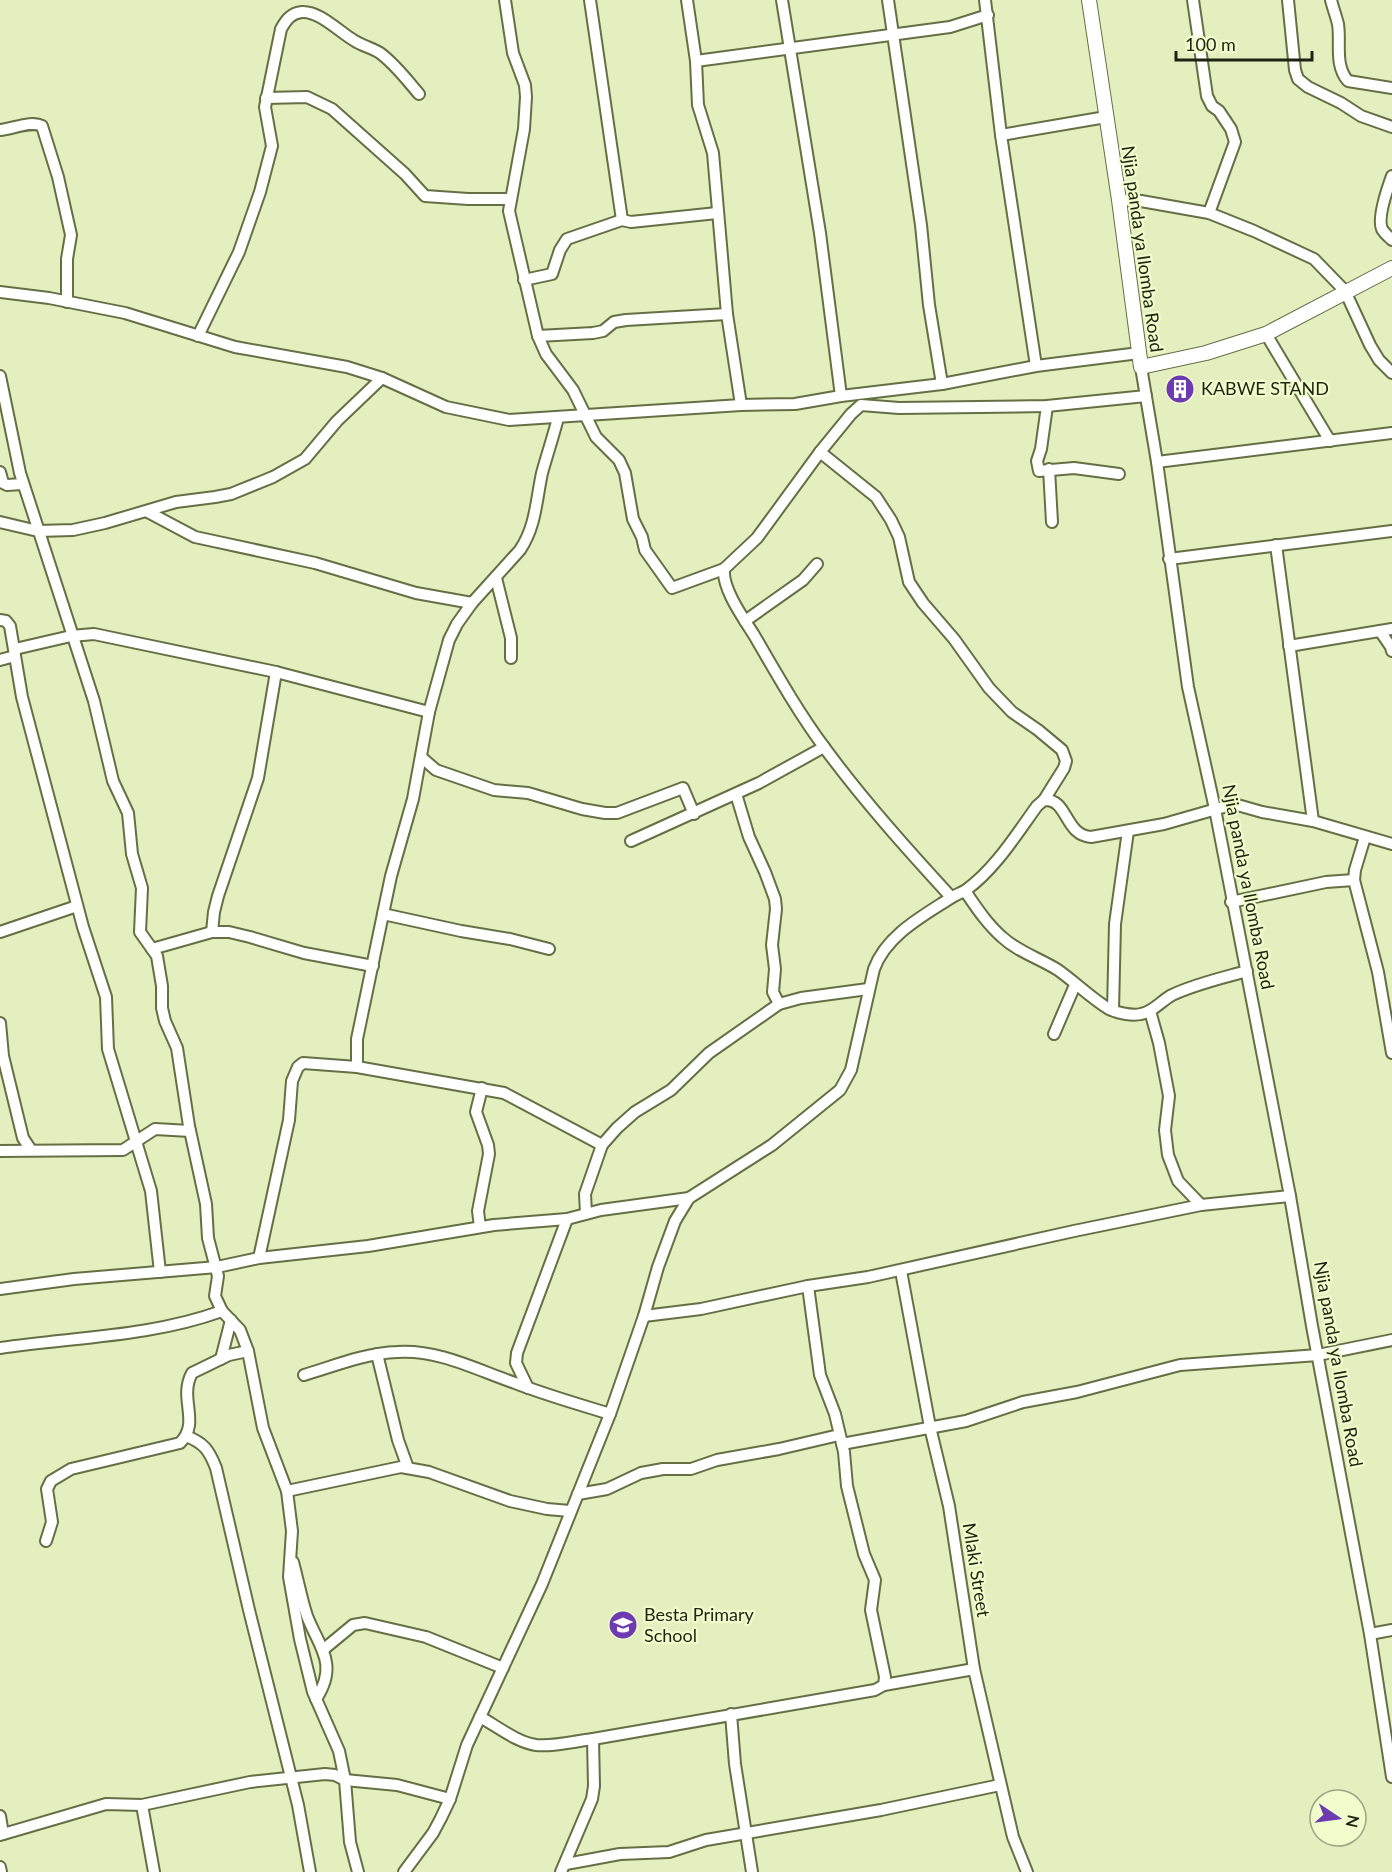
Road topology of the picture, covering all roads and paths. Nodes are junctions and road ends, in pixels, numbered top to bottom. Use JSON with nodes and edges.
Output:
{"nodes":[{"id":1,"x":505,"y":0,"type":"edge"},
{"id":2,"x":590,"y":0,"type":"edge"},
{"id":3,"x":687,"y":0,"type":"edge"},
{"id":4,"x":782,"y":0,"type":"edge"},
{"id":5,"x":888,"y":0,"type":"edge"},
{"id":6,"x":985,"y":0,"type":"edge"},
{"id":7,"x":1089,"y":0,"type":"edge"},
{"id":8,"x":1193,"y":0,"type":"edge"},
{"id":9,"x":1288,"y":0,"type":"edge"},
{"id":10,"x":1331,"y":0,"type":"edge"},
{"id":11,"x":988,"y":15,"type":"junction"},
{"id":12,"x":893,"y":34,"type":"junction"},
{"id":13,"x":788,"y":48,"type":"junction"},
{"id":14,"x":696,"y":61,"type":"junction"},
{"id":15,"x":1392,"y":88,"type":"edge"},
{"id":16,"x":419,"y":94,"type":"dead end"},
{"id":17,"x":266,"y":98,"type":"junction"},
{"id":18,"x":1106,"y":117,"type":"junction"},
{"id":19,"x":1392,"y":127,"type":"edge"},
{"id":20,"x":0,"y":130,"type":"edge"},
{"id":21,"x":1000,"y":135,"type":"junction"},
{"id":22,"x":1392,"y":176,"type":"edge"},
{"id":23,"x":511,"y":199,"type":"junction"},
{"id":24,"x":1119,"y":200,"type":"junction"},
{"id":25,"x":717,"y":213,"type":"junction"},
{"id":26,"x":1209,"y":213,"type":"junction"},
{"id":27,"x":622,"y":220,"type":"junction"},
{"id":28,"x":1392,"y":240,"type":"edge"},
{"id":29,"x":1392,"y":268,"type":"edge"},
{"id":30,"x":524,"y":280,"type":"junction"},
{"id":31,"x":1345,"y":291,"type":"junction"},
{"id":32,"x":0,"y":292,"type":"edge"},
{"id":33,"x":67,"y":302,"type":"junction"},
{"id":34,"x":727,"y":314,"type":"junction"},
{"id":35,"x":1266,"y":334,"type":"junction"},
{"id":36,"x":198,"y":336,"type":"junction"},
{"id":37,"x":538,"y":336,"type":"junction"},
{"id":38,"x":1140,"y":360,"type":"junction"},
{"id":39,"x":1036,"y":366,"type":"junction"},
{"id":40,"x":1392,"y":373,"type":"edge"},
{"id":41,"x":0,"y":376,"type":"edge"},
{"id":42,"x":382,"y":378,"type":"junction"},
{"id":43,"x":942,"y":384,"type":"junction"},
{"id":44,"x":841,"y":396,"type":"junction"},
{"id":45,"x":1146,"y":396,"type":"junction"},
{"id":46,"x":741,"y":405,"type":"junction"},
{"id":47,"x":1047,"y":406,"type":"junction"},
{"id":48,"x":585,"y":416,"type":"junction"},
{"id":49,"x":558,"y":418,"type":"junction"},
{"id":50,"x":1392,"y":433,"type":"edge"},
{"id":51,"x":1330,"y":441,"type":"junction"},
{"id":52,"x":820,"y":452,"type":"junction"},
{"id":53,"x":1157,"y":462,"type":"junction"},
{"id":54,"x":1049,"y":469,"type":"junction"},
{"id":55,"x":0,"y":472,"type":"edge"},
{"id":56,"x":1119,"y":474,"type":"dead end"},
{"id":57,"x":23,"y":484,"type":"junction"},
{"id":58,"x":147,"y":512,"type":"junction"},
{"id":59,"x":0,"y":522,"type":"edge"},
{"id":60,"x":1052,"y":522,"type":"dead end"},
{"id":61,"x":38,"y":531,"type":"junction"},
{"id":62,"x":1392,"y":531,"type":"edge"},
{"id":63,"x":1276,"y":545,"type":"junction"},
{"id":64,"x":1169,"y":559,"type":"junction"},
{"id":65,"x":818,"y":564,"type":"dead end"},
{"id":66,"x":724,"y":569,"type":"junction"},
{"id":67,"x":496,"y":578,"type":"junction"},
{"id":68,"x":472,"y":603,"type":"junction"},
{"id":69,"x":0,"y":620,"type":"edge"},
{"id":70,"x":745,"y":621,"type":"junction"},
{"id":71,"x":1392,"y":629,"type":"edge"},
{"id":72,"x":1380,"y":630,"type":"junction"},
{"id":73,"x":71,"y":636,"type":"junction"},
{"id":74,"x":1289,"y":646,"type":"junction"},
{"id":75,"x":1392,"y":648,"type":"edge"},
{"id":76,"x":15,"y":652,"type":"junction"},
{"id":77,"x":511,"y":658,"type":"dead end"},
{"id":78,"x":0,"y":660,"type":"edge"},
{"id":79,"x":276,"y":672,"type":"junction"},
{"id":80,"x":429,"y":712,"type":"junction"},
{"id":81,"x":824,"y":747,"type":"junction"},
{"id":82,"x":421,"y":757,"type":"junction"},
{"id":83,"x":736,"y":794,"type":"junction"},
{"id":84,"x":1044,"y":800,"type":"junction"},
{"id":85,"x":1215,"y":809,"type":"junction"},
{"id":86,"x":694,"y":814,"type":"junction"},
{"id":87,"x":1313,"y":821,"type":"junction"},
{"id":88,"x":1128,"y":831,"type":"junction"},
{"id":89,"x":1365,"y":837,"type":"junction"},
{"id":90,"x":631,"y":841,"type":"dead end"},
{"id":91,"x":1391,"y":843,"type":"edge"},
{"id":92,"x":1354,"y":880,"type":"junction"},
{"id":93,"x":965,"y":891,"type":"junction"},
{"id":94,"x":951,"y":897,"type":"junction"},
{"id":95,"x":1231,"y":902,"type":"junction"},
{"id":96,"x":77,"y":906,"type":"junction"},
{"id":97,"x":383,"y":914,"type":"junction"},
{"id":98,"x":0,"y":932,"type":"edge"},
{"id":99,"x":212,"y":932,"type":"junction"},
{"id":100,"x":152,"y":949,"type":"junction"},
{"id":101,"x":549,"y":949,"type":"dead end"},
{"id":102,"x":354,"y":962,"type":"junction"},
{"id":103,"x":373,"y":966,"type":"junction"},
{"id":104,"x":1247,"y":971,"type":"junction"},
{"id":105,"x":1075,"y":985,"type":"junction"},
{"id":106,"x":368,"y":988,"type":"junction"},
{"id":107,"x":868,"y":989,"type":"junction"},
{"id":108,"x":779,"y":1004,"type":"junction"},
{"id":109,"x":1113,"y":1010,"type":"junction"},
{"id":110,"x":1150,"y":1011,"type":"junction"},
{"id":111,"x":0,"y":1023,"type":"edge"},
{"id":112,"x":1054,"y":1034,"type":"dead end"},
{"id":113,"x":1392,"y":1053,"type":"edge"},
{"id":114,"x":357,"y":1066,"type":"junction"},
{"id":115,"x":482,"y":1088,"type":"junction"},
{"id":116,"x":190,"y":1131,"type":"junction"},
{"id":117,"x":23,"y":1138,"type":"junction"},
{"id":118,"x":136,"y":1142,"type":"junction"},
{"id":119,"x":602,"y":1145,"type":"junction"},
{"id":120,"x":31,"y":1150,"type":"junction"},
{"id":121,"x":0,"y":1151,"type":"edge"},
{"id":122,"x":17,"y":1151,"type":"junction"},
{"id":123,"x":1290,"y":1196,"type":"junction"},
{"id":124,"x":688,"y":1198,"type":"junction"},
{"id":125,"x":657,"y":1203,"type":"junction"},
{"id":126,"x":1202,"y":1205,"type":"junction"},
{"id":127,"x":586,"y":1214,"type":"junction"},
{"id":128,"x":567,"y":1219,"type":"junction"},
{"id":129,"x":675,"y":1221,"type":"junction"},
{"id":130,"x":480,"y":1227,"type":"junction"},
{"id":131,"x":259,"y":1258,"type":"junction"},
{"id":132,"x":217,"y":1268,"type":"junction"},
{"id":133,"x":901,"y":1271,"type":"junction"},
{"id":134,"x":160,"y":1272,"type":"junction"},
{"id":135,"x":808,"y":1286,"type":"junction"},
{"id":136,"x":0,"y":1289,"type":"edge"},
{"id":137,"x":222,"y":1311,"type":"junction"},
{"id":138,"x":644,"y":1316,"type":"junction"},
{"id":139,"x":231,"y":1320,"type":"junction"},
{"id":140,"x":1392,"y":1340,"type":"edge"},
{"id":141,"x":0,"y":1348,"type":"edge"},
{"id":142,"x":248,"y":1351,"type":"junction"},
{"id":143,"x":377,"y":1354,"type":"junction"},
{"id":144,"x":1318,"y":1355,"type":"junction"},
{"id":145,"x":516,"y":1358,"type":"junction"},
{"id":146,"x":221,"y":1359,"type":"junction"},
{"id":147,"x":304,"y":1375,"type":"dead end"},
{"id":148,"x":503,"y":1379,"type":"junction"},
{"id":149,"x":528,"y":1388,"type":"junction"},
{"id":150,"x":610,"y":1414,"type":"junction"},
{"id":151,"x":930,"y":1427,"type":"junction"},
{"id":152,"x":186,"y":1436,"type":"junction"},
{"id":153,"x":841,"y":1440,"type":"junction"},
{"id":154,"x":408,"y":1467,"type":"junction"},
{"id":155,"x":287,"y":1491,"type":"junction"},
{"id":156,"x":578,"y":1494,"type":"junction"},
{"id":157,"x":570,"y":1511,"type":"junction"},
{"id":158,"x":46,"y":1541,"type":"dead end"},
{"id":159,"x":290,"y":1556,"type":"junction"},
{"id":160,"x":1392,"y":1630,"type":"edge"},
{"id":161,"x":1370,"y":1635,"type":"junction"},
{"id":162,"x":324,"y":1649,"type":"junction"},
{"id":163,"x":503,"y":1668,"type":"junction"},
{"id":164,"x":974,"y":1669,"type":"junction"},
{"id":165,"x":884,"y":1685,"type":"junction"},
{"id":166,"x":316,"y":1699,"type":"junction"},
{"id":167,"x":730,"y":1714,"type":"junction"},
{"id":168,"x":480,"y":1717,"type":"junction"},
{"id":169,"x":593,"y":1739,"type":"junction"},
{"id":170,"x":1392,"y":1777,"type":"edge"},
{"id":171,"x":291,"y":1778,"type":"junction"},
{"id":172,"x":345,"y":1780,"type":"junction"},
{"id":173,"x":1000,"y":1785,"type":"junction"},
{"id":174,"x":450,"y":1799,"type":"junction"},
{"id":175,"x":142,"y":1805,"type":"junction"},
{"id":176,"x":0,"y":1816,"type":"edge"},
{"id":177,"x":746,"y":1833,"type":"junction"},
{"id":178,"x":2,"y":1834,"type":"edge"},
{"id":179,"x":0,"y":1867,"type":"edge"},
{"id":180,"x":564,"y":1868,"type":"edge"},
{"id":181,"x":1,"y":1872,"type":"edge"},
{"id":182,"x":154,"y":1872,"type":"edge"},
{"id":183,"x":310,"y":1872,"type":"edge"},
{"id":184,"x":358,"y":1872,"type":"edge"},
{"id":185,"x":404,"y":1872,"type":"edge"},
{"id":186,"x":752,"y":1872,"type":"edge"},
{"id":187,"x":1027,"y":1872,"type":"edge"}],
"edges":[{"from":1,"to":23,"type":"street"},
{"from":2,"to":27,"type":"street"},
{"from":3,"to":14,"type":"street"},
{"from":4,"to":13,"type":"street"},
{"from":5,"to":12,"type":"street"},
{"from":6,"to":11,"type":"street"},
{"from":7,"to":18,"type":"main road","name":"Njia panda ya Ilomba Road"},
{"from":8,"to":26,"type":"street"},
{"from":9,"to":19,"type":"street"},
{"from":10,"to":15,"type":"street"},
{"from":11,"to":12,"type":"street"},
{"from":11,"to":21,"type":"street"},
{"from":12,"to":13,"type":"street"},
{"from":12,"to":43,"type":"street"},
{"from":13,"to":14,"type":"street"},
{"from":13,"to":44,"type":"street"},
{"from":14,"to":25,"type":"street"},
{"from":16,"to":17,"type":"street"},
{"from":17,"to":23,"type":"street"},
{"from":17,"to":36,"type":"street"},
{"from":18,"to":21,"type":"street"},
{"from":18,"to":24,"type":"main road","name":"Njia panda ya Ilomba Road"},
{"from":20,"to":33,"type":"street"},
{"from":21,"to":39,"type":"street"},
{"from":22,"to":28,"type":"street"},
{"from":23,"to":30,"type":"street"},
{"from":24,"to":26,"type":"street"},
{"from":24,"to":38,"type":"main road","name":"Njia panda ya Ilomba Road"},
{"from":25,"to":27,"type":"street"},
{"from":25,"to":34,"type":"street"},
{"from":26,"to":31,"type":"street"},
{"from":27,"to":30,"type":"street"},
{"from":29,"to":31,"type":"main road"},
{"from":30,"to":37,"type":"street"},
{"from":31,"to":35,"type":"main road"},
{"from":31,"to":40,"type":"street"},
{"from":32,"to":33,"type":"street"},
{"from":33,"to":36,"type":"street"},
{"from":34,"to":37,"type":"street"},
{"from":34,"to":46,"type":"street"},
{"from":35,"to":38,"type":"main road"},
{"from":35,"to":51,"type":"street"},
{"from":36,"to":42,"type":"street"},
{"from":37,"to":48,"type":"street"},
{"from":38,"to":39,"type":"street"},
{"from":38,"to":45,"type":"street","name":"Njia panda ya Ilomba Road"},
{"from":39,"to":43,"type":"street"},
{"from":41,"to":57,"type":"street"},
{"from":42,"to":49,"type":"street"},
{"from":42,"to":58,"type":"street"},
{"from":43,"to":44,"type":"street"},
{"from":44,"to":46,"type":"street"},
{"from":45,"to":47,"type":"street"},
{"from":45,"to":53,"type":"street","name":"Njia panda ya Ilomba Road"},
{"from":46,"to":48,"type":"street"},
{"from":47,"to":52,"type":"street"},
{"from":47,"to":54,"type":"street"},
{"from":48,"to":49,"type":"street"},
{"from":48,"to":66,"type":"street"},
{"from":49,"to":67,"type":"street"},
{"from":50,"to":51,"type":"street"},
{"from":51,"to":53,"type":"street"},
{"from":52,"to":66,"type":"street"},
{"from":52,"to":84,"type":"street"},
{"from":53,"to":64,"type":"street","name":"Njia panda ya Ilomba Road"},
{"from":54,"to":56,"type":"street"},
{"from":54,"to":60,"type":"street"},
{"from":55,"to":57,"type":"street"},
{"from":57,"to":61,"type":"street"},
{"from":58,"to":61,"type":"street"},
{"from":58,"to":68,"type":"street"},
{"from":59,"to":61,"type":"street"},
{"from":61,"to":73,"type":"street"},
{"from":62,"to":63,"type":"street"},
{"from":63,"to":64,"type":"street"},
{"from":63,"to":74,"type":"street"},
{"from":64,"to":85,"type":"street","name":"Njia panda ya Ilomba Road"},
{"from":65,"to":70,"type":"street"},
{"from":66,"to":70,"type":"street"},
{"from":67,"to":68,"type":"street"},
{"from":67,"to":77,"type":"street"},
{"from":68,"to":80,"type":"street"},
{"from":69,"to":76,"type":"street"},
{"from":70,"to":81,"type":"street"},
{"from":71,"to":72,"type":"street"},
{"from":72,"to":74,"type":"street"},
{"from":72,"to":75,"type":"street"},
{"from":73,"to":76,"type":"street"},
{"from":73,"to":79,"type":"street"},
{"from":73,"to":100,"type":"street"},
{"from":74,"to":87,"type":"street"},
{"from":76,"to":78,"type":"street"},
{"from":76,"to":96,"type":"street"},
{"from":79,"to":80,"type":"street"},
{"from":79,"to":99,"type":"street"},
{"from":80,"to":82,"type":"street"},
{"from":81,"to":83,"type":"street"},
{"from":81,"to":94,"type":"street"},
{"from":82,"to":86,"type":"street"},
{"from":82,"to":97,"type":"street"},
{"from":83,"to":86,"type":"street"},
{"from":83,"to":108,"type":"street"},
{"from":84,"to":88,"type":"street"},
{"from":84,"to":93,"type":"street"},
{"from":85,"to":87,"type":"street"},
{"from":85,"to":88,"type":"street"},
{"from":85,"to":95,"type":"street","name":"Njia panda ya Ilomba Road"},
{"from":86,"to":90,"type":"street"},
{"from":87,"to":89,"type":"street"},
{"from":88,"to":109,"type":"street"},
{"from":89,"to":91,"type":"street"},
{"from":89,"to":92,"type":"street"},
{"from":92,"to":95,"type":"street"},
{"from":92,"to":113,"type":"street"},
{"from":93,"to":94,"type":"street"},
{"from":93,"to":105,"type":"street"},
{"from":94,"to":107,"type":"street"},
{"from":95,"to":104,"type":"street","name":"Njia panda ya Ilomba Road"},
{"from":96,"to":98,"type":"street"},
{"from":96,"to":118,"type":"street"},
{"from":97,"to":101,"type":"street"},
{"from":97,"to":103,"type":"street"},
{"from":99,"to":100,"type":"street"},
{"from":99,"to":102,"type":"street"},
{"from":100,"to":116,"type":"street"},
{"from":102,"to":103,"type":"street"},
{"from":102,"to":106,"type":"street"},
{"from":103,"to":106,"type":"street"},
{"from":104,"to":110,"type":"street"},
{"from":104,"to":123,"type":"street","name":"Njia panda ya Ilomba Road"},
{"from":105,"to":109,"type":"street"},
{"from":105,"to":112,"type":"street"},
{"from":106,"to":114,"type":"street"},
{"from":107,"to":108,"type":"street"},
{"from":107,"to":124,"type":"street"},
{"from":108,"to":119,"type":"street"},
{"from":109,"to":110,"type":"street"},
{"from":110,"to":126,"type":"street"},
{"from":111,"to":117,"type":"street"},
{"from":114,"to":115,"type":"street"},
{"from":114,"to":131,"type":"street"},
{"from":115,"to":119,"type":"street"},
{"from":115,"to":130,"type":"street"},
{"from":116,"to":118,"type":"street"},
{"from":116,"to":132,"type":"street"},
{"from":117,"to":120,"type":"street"},
{"from":117,"to":122,"type":"street"},
{"from":118,"to":120,"type":"street"},
{"from":118,"to":134,"type":"street"},
{"from":119,"to":127,"type":"street"},
{"from":120,"to":122,"type":"street"},
{"from":121,"to":122,"type":"street"},
{"from":123,"to":126,"type":"street"},
{"from":123,"to":144,"type":"street","name":"Njia panda ya Ilomba Road"},
{"from":124,"to":125,"type":"street"},
{"from":124,"to":129,"type":"street"},
{"from":125,"to":127,"type":"street"},
{"from":125,"to":129,"type":"street"},
{"from":126,"to":133,"type":"street"},
{"from":127,"to":128,"type":"street"},
{"from":128,"to":130,"type":"street"},
{"from":128,"to":145,"type":"street"},
{"from":129,"to":138,"type":"street"},
{"from":130,"to":131,"type":"street"},
{"from":131,"to":132,"type":"street"},
{"from":132,"to":134,"type":"street"},
{"from":132,"to":137,"type":"street"},
{"from":133,"to":135,"type":"street"},
{"from":133,"to":151,"type":"street","name":"Mlaki Street"},
{"from":134,"to":136,"type":"street"},
{"from":135,"to":138,"type":"street"},
{"from":135,"to":153,"type":"street"},
{"from":137,"to":139,"type":"street"},
{"from":137,"to":141,"type":"street"},
{"from":138,"to":150,"type":"street"},
{"from":139,"to":142,"type":"street"},
{"from":139,"to":146,"type":"street"},
{"from":140,"to":144,"type":"street"},
{"from":142,"to":146,"type":"street"},
{"from":142,"to":155,"type":"street"},
{"from":143,"to":147,"type":"street"},
{"from":143,"to":148,"type":"street"},
{"from":143,"to":154,"type":"street"},
{"from":144,"to":151,"type":"street"},
{"from":144,"to":161,"type":"street","name":"Njia panda ya Ilomba Road"},
{"from":145,"to":148,"type":"street"},
{"from":145,"to":149,"type":"street"},
{"from":146,"to":152,"type":"street"},
{"from":148,"to":149,"type":"street"},
{"from":149,"to":150,"type":"street"},
{"from":150,"to":156,"type":"street"},
{"from":151,"to":153,"type":"street"},
{"from":151,"to":164,"type":"street","name":"Mlaki Street"},
{"from":152,"to":158,"type":"street"},
{"from":152,"to":171,"type":"street"},
{"from":153,"to":156,"type":"street"},
{"from":153,"to":165,"type":"street"},
{"from":154,"to":155,"type":"street"},
{"from":154,"to":157,"type":"street"},
{"from":155,"to":159,"type":"street"},
{"from":156,"to":157,"type":"street"},
{"from":157,"to":163,"type":"street"},
{"from":159,"to":162,"type":"street"},
{"from":159,"to":166,"type":"street"},
{"from":160,"to":161,"type":"street"},
{"from":161,"to":170,"type":"street","name":"Njia panda ya Ilomba Road"},
{"from":162,"to":163,"type":"street"},
{"from":162,"to":166,"type":"street"},
{"from":163,"to":168,"type":"street"},
{"from":164,"to":165,"type":"street"},
{"from":164,"to":173,"type":"street","name":"Mlaki Street"},
{"from":165,"to":167,"type":"street"},
{"from":166,"to":172,"type":"street"},
{"from":167,"to":169,"type":"street"},
{"from":167,"to":177,"type":"street"},
{"from":168,"to":169,"type":"street"},
{"from":168,"to":174,"type":"street"},
{"from":169,"to":180,"type":"street"},
{"from":171,"to":172,"type":"street"},
{"from":171,"to":175,"type":"street"},
{"from":171,"to":183,"type":"street"},
{"from":172,"to":174,"type":"street"},
{"from":172,"to":184,"type":"street"},
{"from":173,"to":177,"type":"street"},
{"from":173,"to":187,"type":"street","name":"Mlaki Street"},
{"from":174,"to":185,"type":"street"},
{"from":175,"to":178,"type":"street"},
{"from":175,"to":182,"type":"street"},
{"from":176,"to":178,"type":"street"},
{"from":177,"to":180,"type":"street"},
{"from":177,"to":186,"type":"street"},
{"from":179,"to":181,"type":"street"}]}
